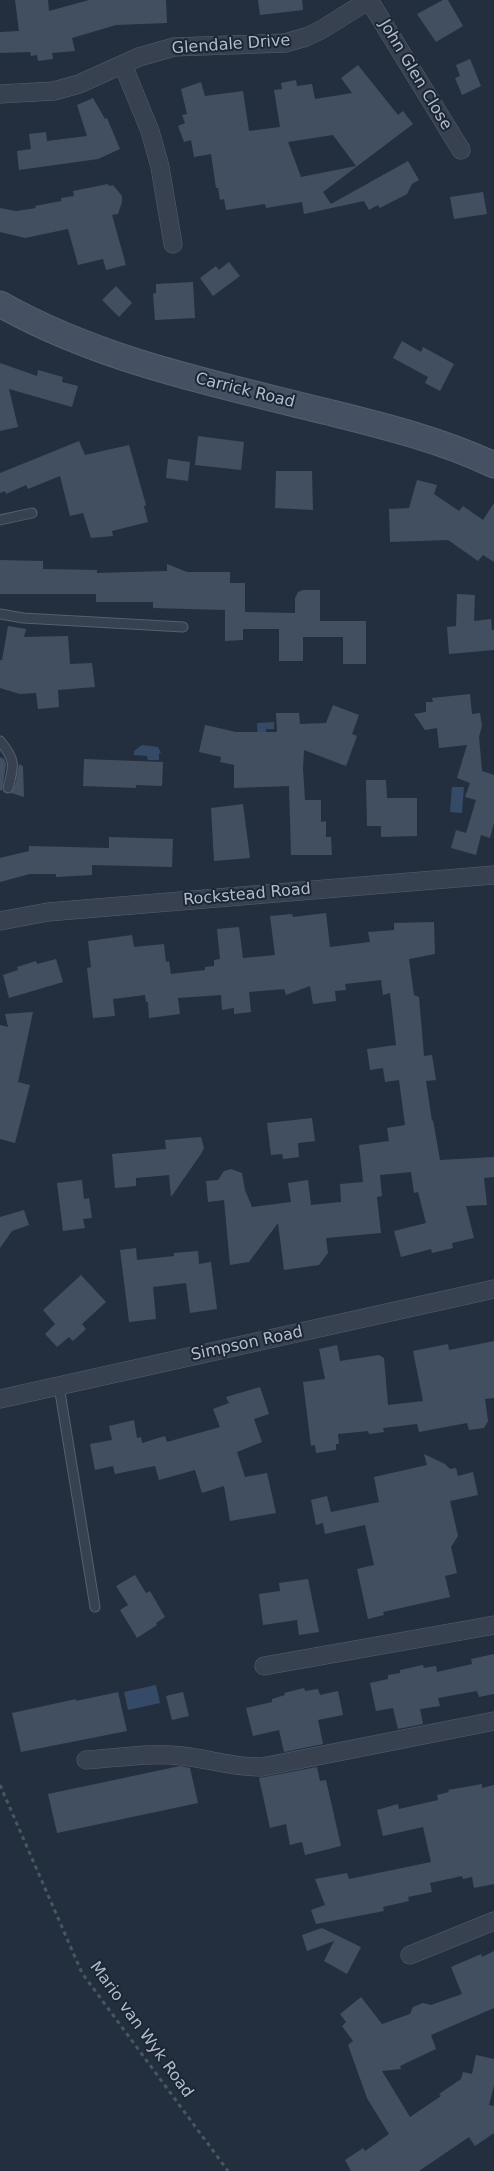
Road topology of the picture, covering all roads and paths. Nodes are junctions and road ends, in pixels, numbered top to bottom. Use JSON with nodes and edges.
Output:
{"nodes":[{"id":1,"x":369,"y":0,"type":"edge"},
{"id":2,"x":123,"y":65,"type":"junction"},
{"id":3,"x":0,"y":94,"type":"edge"},
{"id":4,"x":461,"y":150,"type":"dead end"},
{"id":5,"x":173,"y":244,"type":"dead end"},
{"id":6,"x":0,"y":304,"type":"edge"},
{"id":7,"x":494,"y":465,"type":"edge"},
{"id":8,"x":32,"y":513,"type":"dead end"},
{"id":9,"x":0,"y":520,"type":"edge"},
{"id":10,"x":0,"y":614,"type":"edge"},
{"id":11,"x":183,"y":627,"type":"dead end"},
{"id":12,"x":0,"y":741,"type":"edge"},
{"id":13,"x":8,"y":788,"type":"dead end"},
{"id":14,"x":494,"y":875,"type":"edge"},
{"id":15,"x":0,"y":921,"type":"edge"},
{"id":16,"x":494,"y":1290,"type":"edge"},
{"id":17,"x":59,"y":1386,"type":"junction"},
{"id":18,"x":0,"y":1399,"type":"edge"},
{"id":19,"x":96,"y":1607,"type":"dead end"},
{"id":20,"x":494,"y":1625,"type":"edge"},
{"id":21,"x":264,"y":1666,"type":"dead end"},
{"id":22,"x":494,"y":1721,"type":"edge"},
{"id":23,"x":86,"y":1760,"type":"dead end"},
{"id":24,"x":0,"y":1785,"type":"edge"},
{"id":25,"x":494,"y":1921,"type":"edge"},
{"id":26,"x":410,"y":1955,"type":"dead end"},
{"id":27,"x":228,"y":2171,"type":"edge"}],
"edges":[{"from":1,"to":2,"type":"street","name":"Glendale Drive"},
{"from":1,"to":4,"type":"street","name":"John Glen Close"},
{"from":2,"to":3,"type":"street","name":"Glendale Drive"},
{"from":2,"to":5,"type":"street"},
{"from":6,"to":7,"type":"street","name":"Carrick Road"},
{"from":8,"to":9,"type":"lane"},
{"from":10,"to":11,"type":"lane"},
{"from":12,"to":13,"type":"lane"},
{"from":14,"to":15,"type":"street","name":"Rockstead Road"},
{"from":16,"to":17,"type":"street","name":"Simpson Road"},
{"from":17,"to":18,"type":"street","name":"Simpson Road"},
{"from":17,"to":19,"type":"lane"},
{"from":20,"to":21,"type":"street"},
{"from":22,"to":23,"type":"street"},
{"from":24,"to":27,"type":"path","name":"Mario van Wyk Road"},
{"from":25,"to":26,"type":"street"}]}
